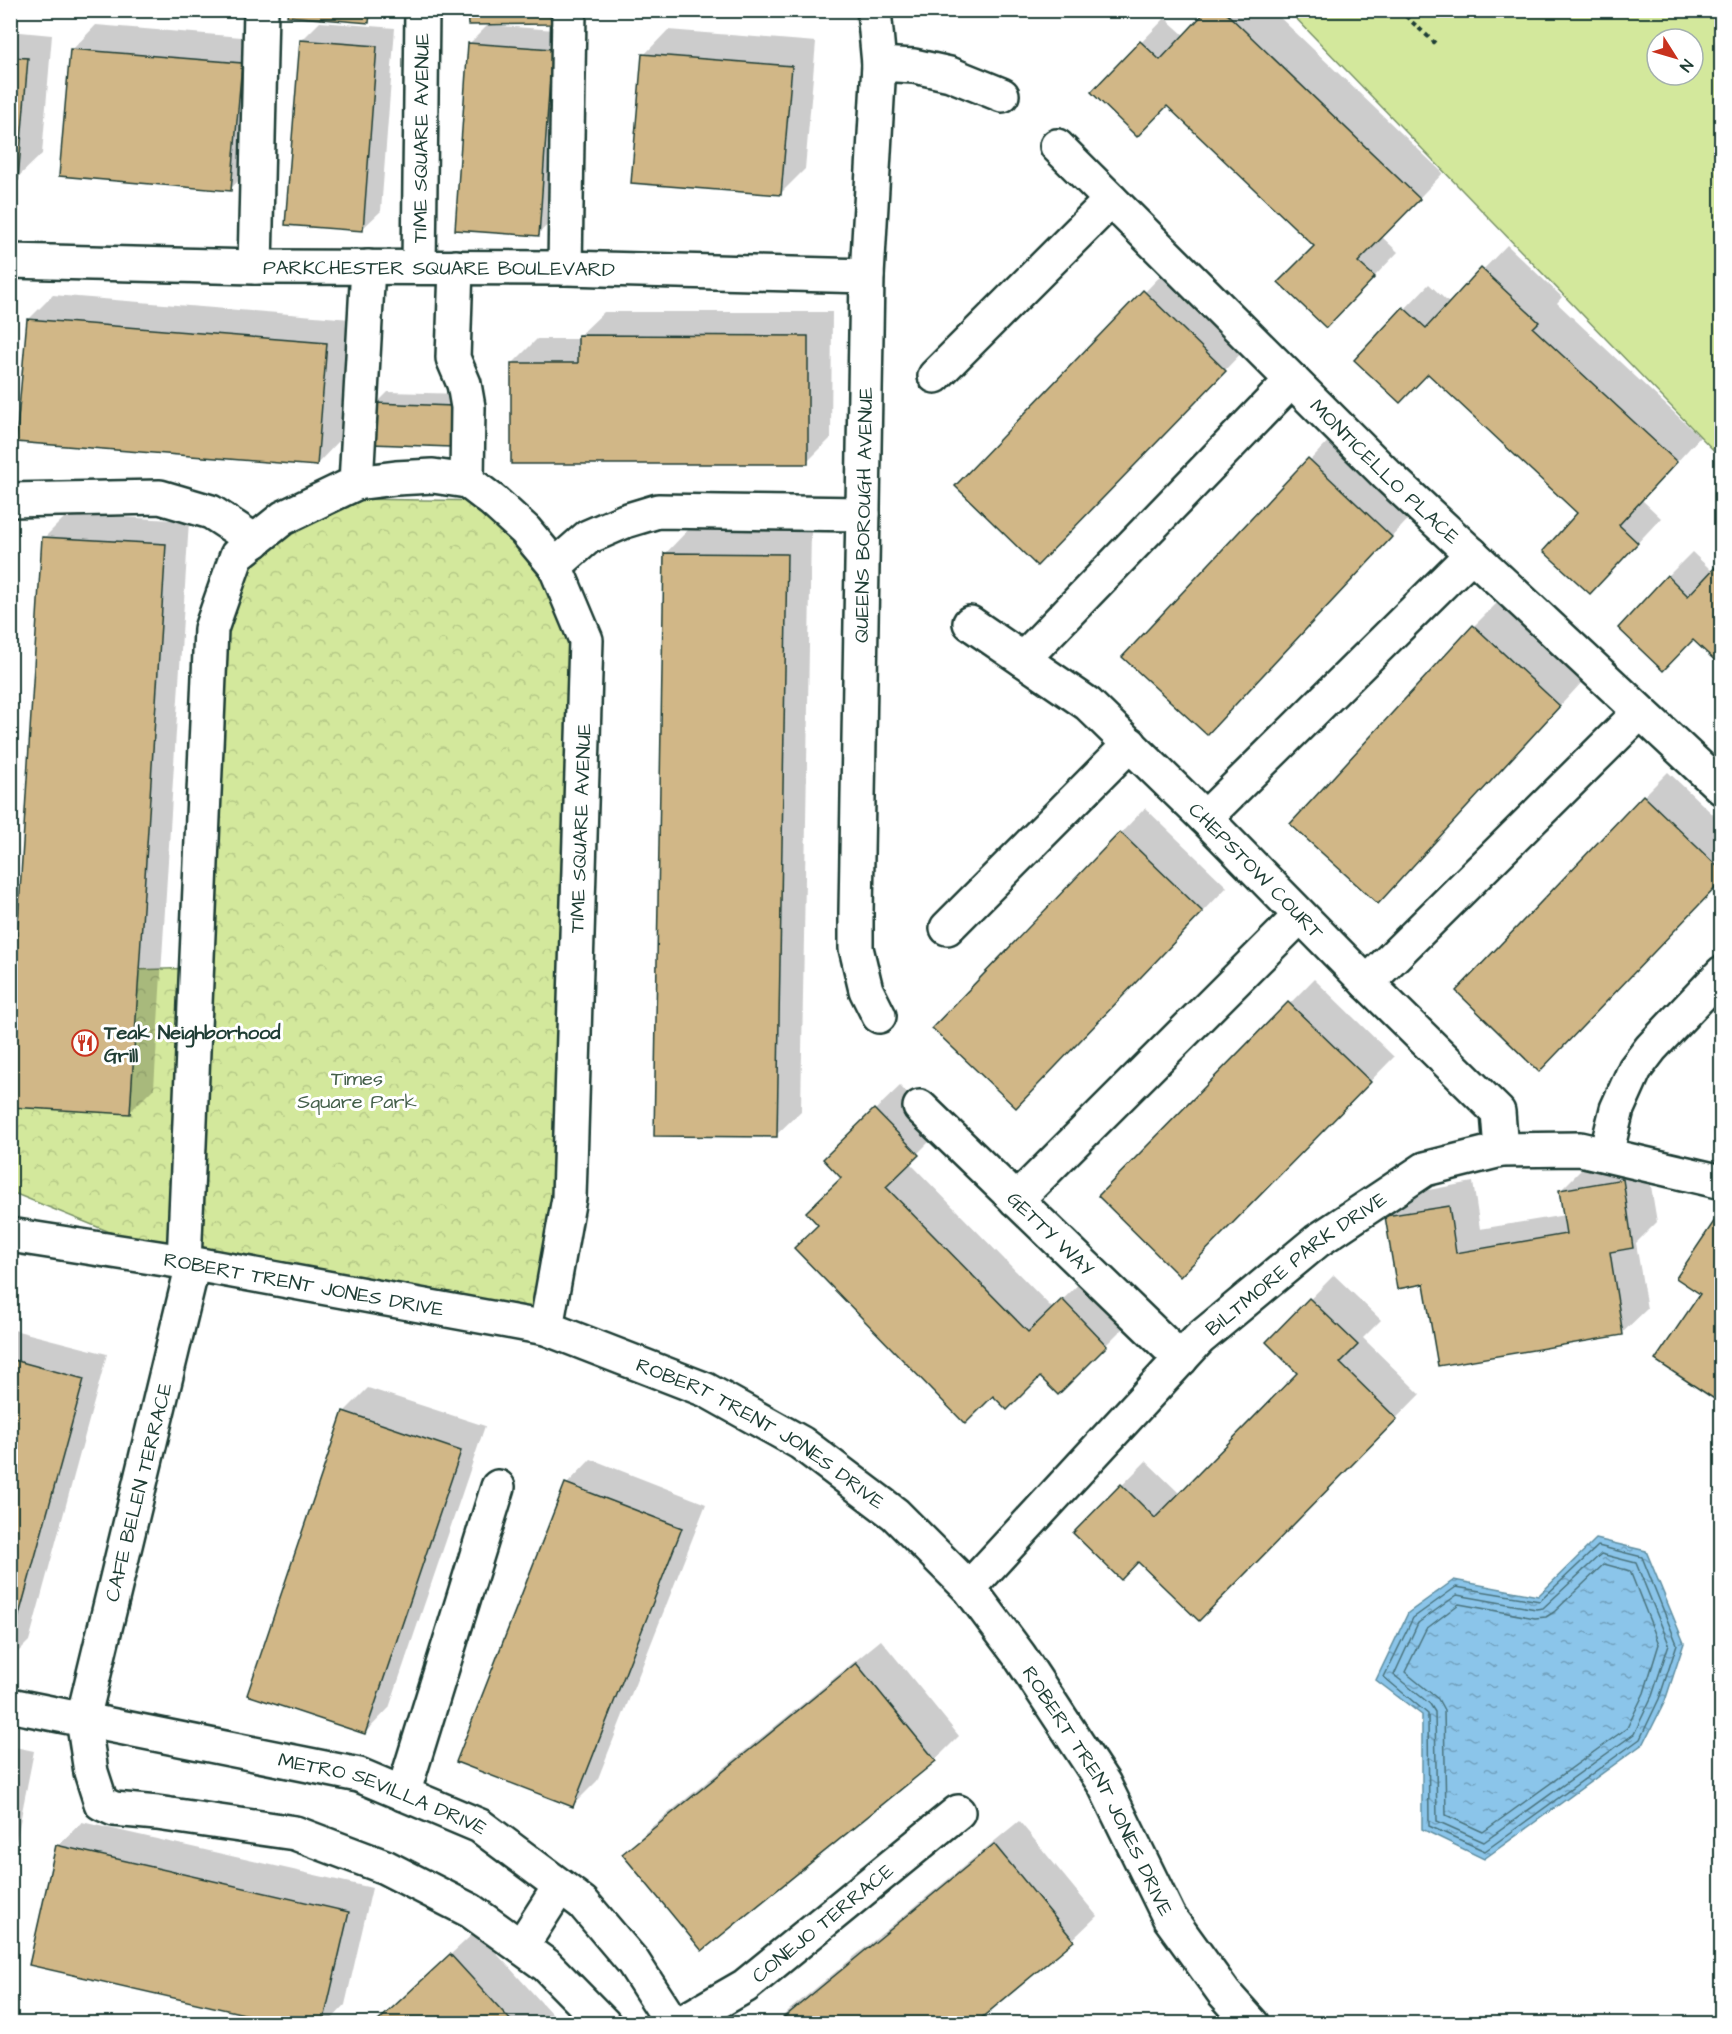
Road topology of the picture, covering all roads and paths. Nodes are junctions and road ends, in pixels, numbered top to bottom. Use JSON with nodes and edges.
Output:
{"nodes":[{"id":1,"x":261,"y":10,"type":"edge"},
{"id":2,"x":422,"y":10,"type":"edge"},
{"id":3,"x":569,"y":10,"type":"edge"},
{"id":4,"x":874,"y":10,"type":"edge"},
{"id":5,"x":1399,"y":10,"type":"edge"},
{"id":6,"x":1436,"y":43,"type":"dead end"},
{"id":7,"x":879,"y":64,"type":"junction"},
{"id":8,"x":1002,"y":95,"type":"dead end"},
{"id":9,"x":1057,"y":146,"type":"dead end"},
{"id":10,"x":1111,"y":200,"type":"junction"},
{"id":11,"x":10,"y":261,"type":"edge"},
{"id":12,"x":255,"y":267,"type":"junction"},
{"id":13,"x":368,"y":267,"type":"junction"},
{"id":14,"x":419,"y":267,"type":"junction"},
{"id":15,"x":456,"y":267,"type":"junction"},
{"id":16,"x":565,"y":268,"type":"junction"},
{"id":17,"x":867,"y":276,"type":"junction"},
{"id":18,"x":935,"y":376,"type":"dead end"},
{"id":19,"x":1292,"y":380,"type":"junction"},
{"id":20,"x":467,"y":481,"type":"junction"},
{"id":21,"x":356,"y":483,"type":"junction"},
{"id":22,"x":10,"y":500,"type":"edge"},
{"id":23,"x":862,"y":514,"type":"junction"},
{"id":24,"x":255,"y":541,"type":"junction"},
{"id":25,"x":1472,"y":554,"type":"junction"},
{"id":26,"x":555,"y":566,"type":"junction"},
{"id":27,"x":970,"y":623,"type":"dead end"},
{"id":28,"x":1023,"y":659,"type":"junction"},
{"id":29,"x":1640,"y":712,"type":"junction"},
{"id":30,"x":1130,"y":744,"type":"junction"},
{"id":31,"x":1722,"y":788,"type":"edge"},
{"id":32,"x":1205,"y":818,"type":"junction"},
{"id":33,"x":1300,"y":916,"type":"junction"},
{"id":34,"x":947,"y":928,"type":"dead end"},
{"id":35,"x":1722,"y":973,"type":"edge"},
{"id":36,"x":1367,"y":983,"type":"junction"},
{"id":37,"x":879,"y":1016,"type":"dead end"},
{"id":38,"x":920,"y":1107,"type":"dead end"},
{"id":39,"x":1501,"y":1150,"type":"junction"},
{"id":40,"x":1606,"y":1154,"type":"junction"},
{"id":41,"x":1722,"y":1182,"type":"edge"},
{"id":42,"x":1016,"y":1200,"type":"junction"},
{"id":43,"x":10,"y":1235,"type":"edge"},
{"id":44,"x":188,"y":1263,"type":"junction"},
{"id":45,"x":546,"y":1329,"type":"junction"},
{"id":46,"x":1181,"y":1359,"type":"junction"},
{"id":47,"x":498,"y":1487,"type":"dead end"},
{"id":48,"x":969,"y":1588,"type":"junction"},
{"id":49,"x":10,"y":1705,"type":"edge"},
{"id":50,"x":83,"y":1719,"type":"junction"},
{"id":51,"x":403,"y":1794,"type":"junction"},
{"id":52,"x":958,"y":1812,"type":"dead end"},
{"id":53,"x":560,"y":1886,"type":"junction"},
{"id":54,"x":521,"y":1947,"type":"junction"},
{"id":55,"x":604,"y":2024,"type":"edge"},
{"id":56,"x":673,"y":2024,"type":"edge"},
{"id":57,"x":679,"y":2024,"type":"edge"},
{"id":58,"x":1252,"y":2024,"type":"edge"}],
"edges":[{"from":1,"to":12,"type":"street"},
{"from":2,"to":14,"type":"street","name":"TIME SQUARE AVENUE"},
{"from":3,"to":16,"type":"street"},
{"from":4,"to":7,"type":"street","name":"QUEENS BOROUGH AVENUE"},
{"from":5,"to":6,"type":"path"},
{"from":7,"to":8,"type":"street"},
{"from":7,"to":17,"type":"street","name":"QUEENS BOROUGH AVENUE"},
{"from":9,"to":10,"type":"street","name":"MONTICELLO PLACE"},
{"from":10,"to":18,"type":"street"},
{"from":10,"to":19,"type":"street","name":"MONTICELLO PLACE"},
{"from":11,"to":12,"type":"street","name":"PARKCHESTER SQUARE BOULEVARD"},
{"from":12,"to":13,"type":"street","name":"PARKCHESTER SQUARE BOULEVARD"},
{"from":13,"to":14,"type":"street","name":"PARKCHESTER SQUARE BOULEVARD"},
{"from":13,"to":21,"type":"street"},
{"from":14,"to":15,"type":"street","name":"PARKCHESTER SQUARE BOULEVARD"},
{"from":15,"to":16,"type":"street","name":"PARKCHESTER SQUARE BOULEVARD"},
{"from":15,"to":20,"type":"street"},
{"from":16,"to":17,"type":"street","name":"PARKCHESTER SQUARE BOULEVARD"},
{"from":17,"to":23,"type":"street","name":"QUEENS BOROUGH AVENUE"},
{"from":19,"to":25,"type":"street","name":"MONTICELLO PLACE"},
{"from":19,"to":28,"type":"street"},
{"from":20,"to":21,"type":"street","name":"TIME SQUARE AVENUE"},
{"from":20,"to":26,"type":"street","name":"TIME SQUARE AVENUE"},
{"from":21,"to":24,"type":"street","name":"TIME SQUARE AVENUE"},
{"from":22,"to":24,"type":"street"},
{"from":23,"to":26,"type":"street"},
{"from":23,"to":37,"type":"street","name":"QUEENS BOROUGH AVENUE"},
{"from":24,"to":44,"type":"street","name":"TIME SQUARE AVENUE"},
{"from":25,"to":29,"type":"street","name":"MONTICELLO PLACE"},
{"from":25,"to":32,"type":"street"},
{"from":26,"to":45,"type":"street","name":"TIME SQUARE AVENUE"},
{"from":27,"to":28,"type":"street","name":"CHEPSTOW COURT"},
{"from":28,"to":30,"type":"street","name":"CHEPSTOW COURT"},
{"from":29,"to":31,"type":"street","name":"MONTICELLO PLACE"},
{"from":29,"to":36,"type":"street"},
{"from":30,"to":32,"type":"street","name":"CHEPSTOW COURT"},
{"from":30,"to":34,"type":"street"},
{"from":32,"to":33,"type":"street","name":"CHEPSTOW COURT"},
{"from":33,"to":36,"type":"street","name":"CHEPSTOW COURT"},
{"from":33,"to":42,"type":"street"},
{"from":35,"to":40,"type":"street"},
{"from":36,"to":39,"type":"street","name":"CHEPSTOW COURT"},
{"from":38,"to":42,"type":"street","name":"GETTY WAY"},
{"from":39,"to":40,"type":"street","name":"BILTMORE PARK DRIVE"},
{"from":39,"to":46,"type":"street","name":"BILTMORE PARK DRIVE"},
{"from":40,"to":41,"type":"street","name":"BILTMORE PARK DRIVE"},
{"from":42,"to":46,"type":"street","name":"GETTY WAY"},
{"from":43,"to":44,"type":"street","name":"ROBERT TRENT JONES DRIVE"},
{"from":44,"to":45,"type":"street","name":"ROBERT TRENT JONES DRIVE"},
{"from":44,"to":50,"type":"street","name":"CAFE BELEN TERRACE"},
{"from":45,"to":48,"type":"street","name":"ROBERT TRENT JONES DRIVE"},
{"from":46,"to":48,"type":"street","name":"BILTMORE PARK DRIVE"},
{"from":47,"to":51,"type":"street"},
{"from":48,"to":58,"type":"street","name":"ROBERT TRENT JONES DRIVE"},
{"from":49,"to":50,"type":"street","name":"METRO SEVILLA DRIVE"},
{"from":50,"to":51,"type":"street","name":"METRO SEVILLA DRIVE"},
{"from":50,"to":54,"type":"street"},
{"from":51,"to":53,"type":"street","name":"METRO SEVILLA DRIVE"},
{"from":52,"to":57,"type":"street","name":"CONEJO TERRACE"},
{"from":53,"to":54,"type":"street"},
{"from":53,"to":56,"type":"street","name":"METRO SEVILLA DRIVE"},
{"from":54,"to":55,"type":"street"}]}
